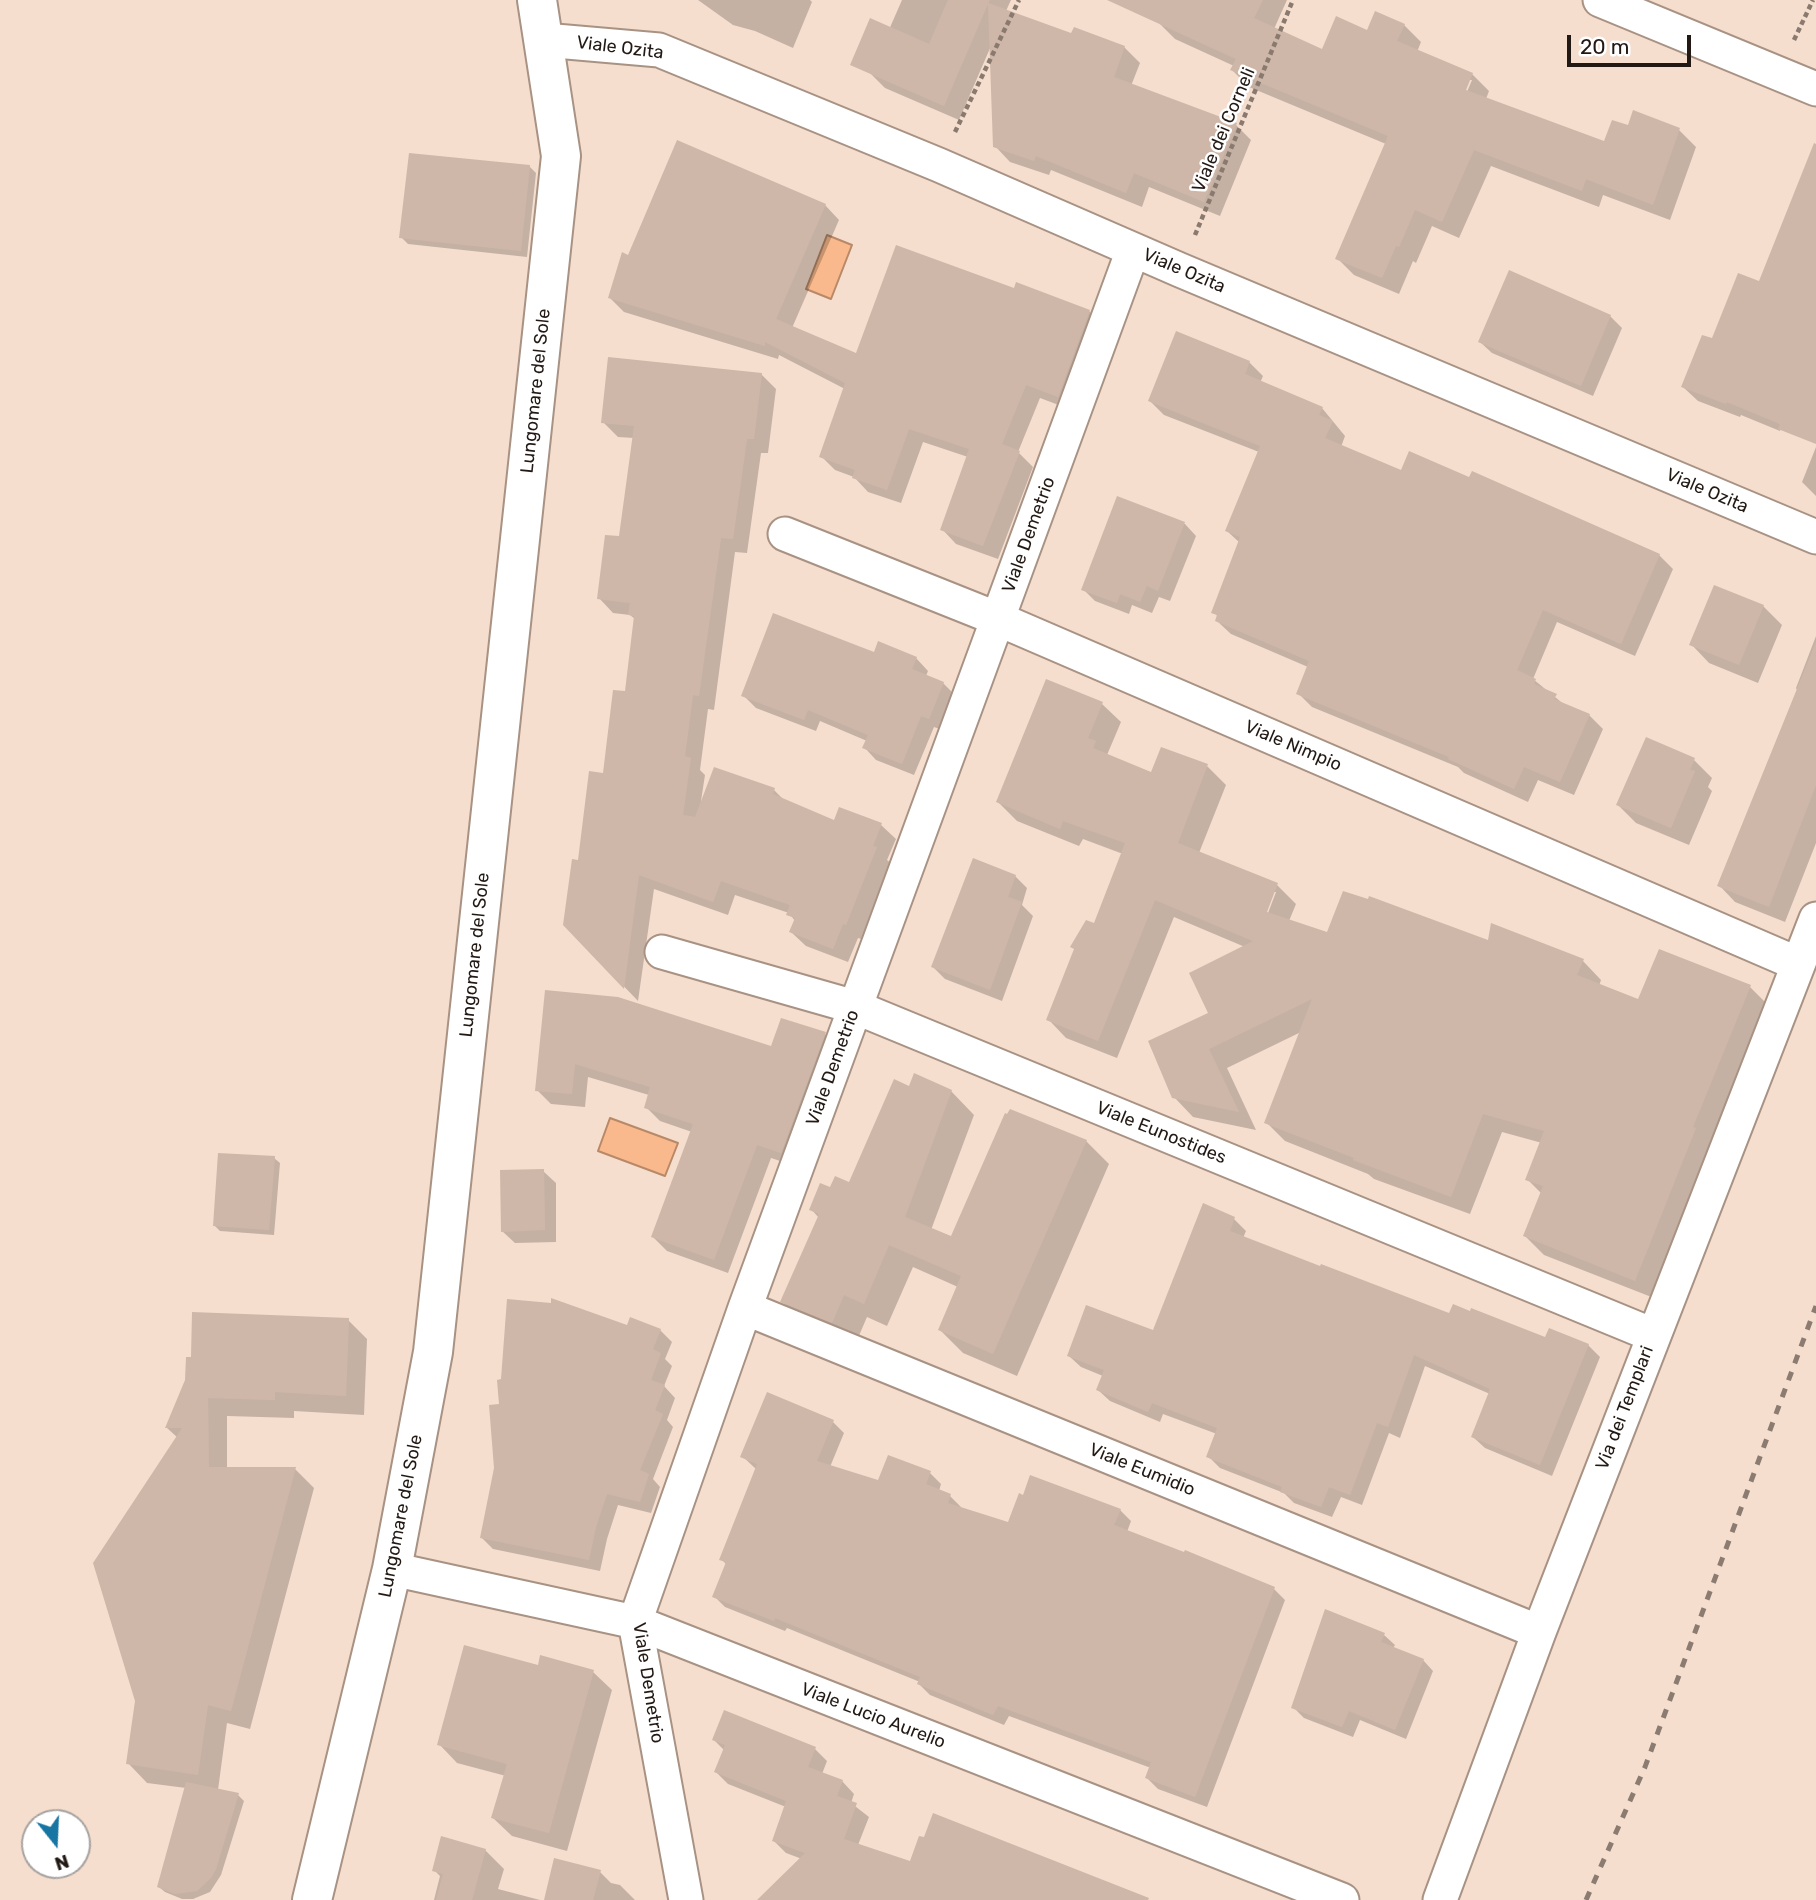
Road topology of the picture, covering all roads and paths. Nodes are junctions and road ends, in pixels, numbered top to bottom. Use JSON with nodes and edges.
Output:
{"nodes":[{"id":1,"x":1018,"y":0,"type":"edge"},
{"id":2,"x":1293,"y":0,"type":"edge"},
{"id":3,"x":1600,"y":0,"type":"edge"},
{"id":4,"x":539,"y":11,"type":"edge"},
{"id":5,"x":1816,"y":89,"type":"edge"},
{"id":6,"x":939,"y":165,"type":"junction"},
{"id":7,"x":1133,"y":250,"type":"junction"},
{"id":8,"x":1180,"y":270,"type":"junction"},
{"id":9,"x":785,"y":534,"type":"dead end"},
{"id":10,"x":1816,"y":537,"type":"edge"},
{"id":11,"x":998,"y":619,"type":"junction"},
{"id":12,"x":1816,"y":919,"type":"edge"},
{"id":13,"x":662,"y":952,"type":"dead end"},
{"id":14,"x":1798,"y":964,"type":"junction"},
{"id":15,"x":856,"y":1007,"type":"junction"},
{"id":16,"x":745,"y":1308,"type":"junction"},
{"id":17,"x":1653,"y":1335,"type":"junction"},
{"id":18,"x":392,"y":1569,"type":"junction"},
{"id":19,"x":635,"y":1622,"type":"junction"},
{"id":20,"x":1539,"y":1632,"type":"junction"},
{"id":21,"x":312,"y":1900,"type":"edge"},
{"id":22,"x":686,"y":1900,"type":"edge"},
{"id":23,"x":1342,"y":1900,"type":"edge"},
{"id":24,"x":1440,"y":1900,"type":"edge"}],
"edges":[{"from":1,"to":6,"type":"path"},
{"from":2,"to":8,"type":"path","name":"Viale dei Corneli"},
{"from":3,"to":5,"type":"street"},
{"from":4,"to":6,"type":"street","name":"Viale Ozita"},
{"from":4,"to":18,"type":"street","name":"Lungomare del Sole"},
{"from":6,"to":7,"type":"street","name":"Viale Ozita"},
{"from":7,"to":8,"type":"street","name":"Viale Ozita"},
{"from":7,"to":11,"type":"street","name":"Viale Demetrio"},
{"from":8,"to":10,"type":"street","name":"Viale Ozita"},
{"from":9,"to":11,"type":"street","name":"Viale Nimpio"},
{"from":11,"to":14,"type":"street","name":"Viale Nimpio"},
{"from":11,"to":15,"type":"street","name":"Viale Demetrio"},
{"from":12,"to":14,"type":"street","name":"Via dei Templari"},
{"from":13,"to":15,"type":"street","name":"Viale Eunostides"},
{"from":14,"to":17,"type":"street","name":"Via dei Templari"},
{"from":15,"to":16,"type":"street","name":"Viale Demetrio"},
{"from":15,"to":17,"type":"street","name":"Viale Eunostides"},
{"from":16,"to":19,"type":"street","name":"Viale Demetrio"},
{"from":16,"to":20,"type":"street","name":"Viale Eumidio"},
{"from":17,"to":20,"type":"street","name":"Via dei Templari"},
{"from":18,"to":19,"type":"street","name":"Viale Lucio Aurelio"},
{"from":18,"to":21,"type":"street","name":"Lungomare del Sole"},
{"from":19,"to":22,"type":"street","name":"Viale Demetrio"},
{"from":19,"to":23,"type":"street","name":"Viale Lucio Aurelio"},
{"from":20,"to":24,"type":"street","name":"Via dei Templari"}]}
